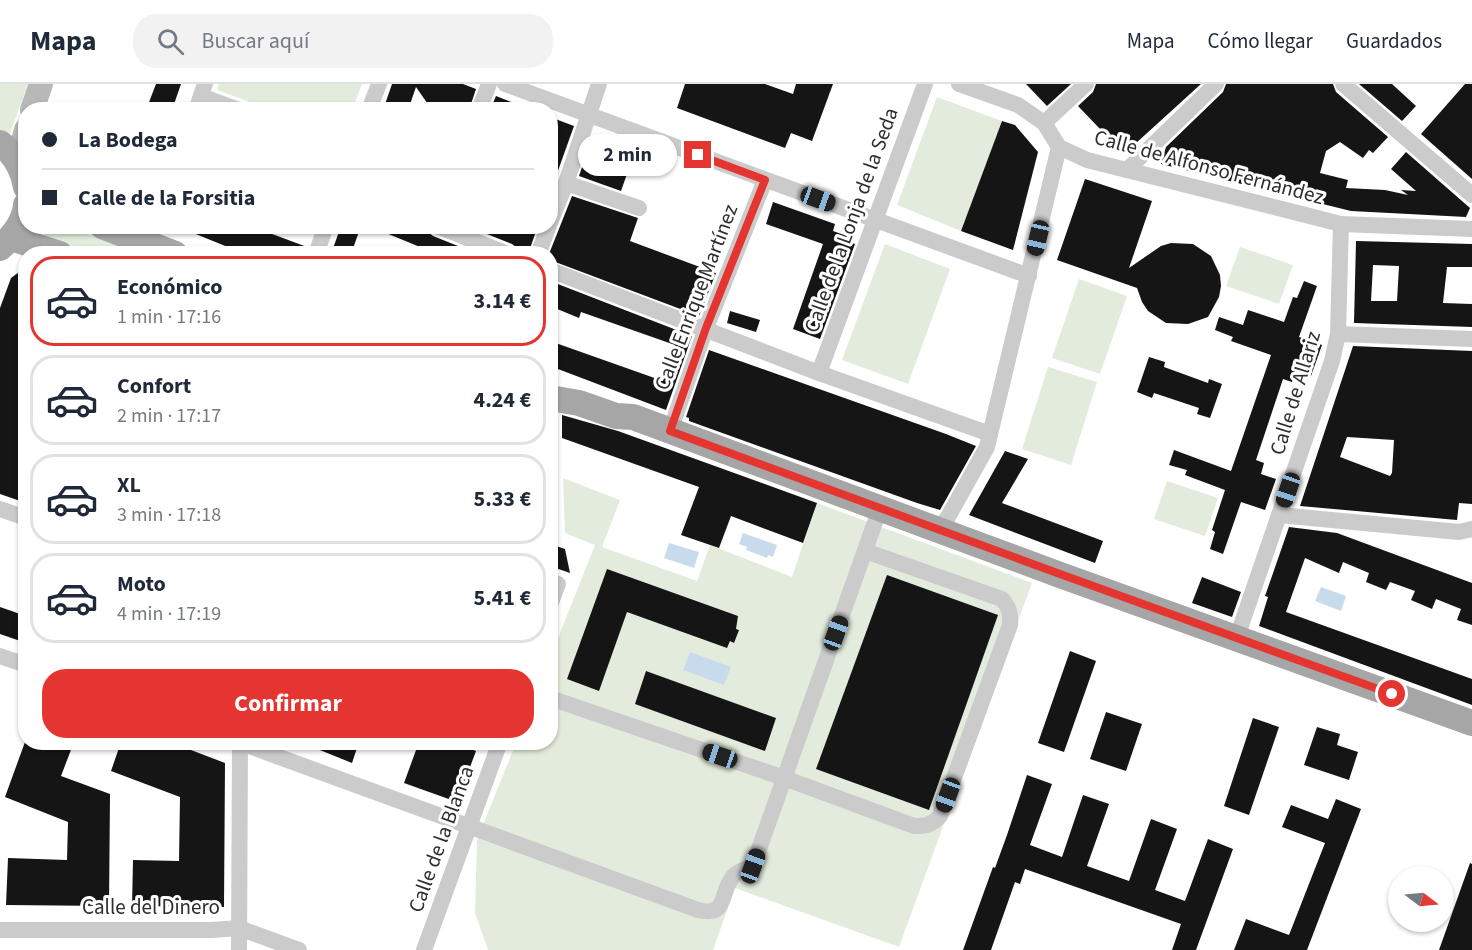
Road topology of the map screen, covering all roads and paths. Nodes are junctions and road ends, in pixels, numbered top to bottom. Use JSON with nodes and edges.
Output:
{"nodes":[{"id":1,"x":41,"y":84,"type":"edge"},
{"id":2,"x":379,"y":84,"type":"edge"},
{"id":3,"x":489,"y":84,"type":"edge"},
{"id":4,"x":505,"y":84,"type":"edge"},
{"id":5,"x":599,"y":84,"type":"edge"},
{"id":6,"x":925,"y":84,"type":"edge"},
{"id":7,"x":958,"y":84,"type":"edge"},
{"id":8,"x":1086,"y":84,"type":"edge"},
{"id":9,"x":1216,"y":84,"type":"edge"},
{"id":10,"x":1343,"y":84,"type":"edge"},
{"id":11,"x":200,"y":96,"type":"edge"},
{"id":12,"x":35,"y":102,"type":"edge"},
{"id":13,"x":217,"y":102,"type":"edge"},
{"id":14,"x":372,"y":102,"type":"edge"},
{"id":15,"x":482,"y":102,"type":"edge"},
{"id":16,"x":554,"y":102,"type":"edge"},
{"id":17,"x":558,"y":104,"type":"edge"},
{"id":18,"x":589,"y":115,"type":"junction"},
{"id":19,"x":1044,"y":123,"type":"junction"},
{"id":20,"x":18,"y":141,"type":"edge"},
{"id":21,"x":1059,"y":147,"type":"junction"},
{"id":22,"x":9,"y":153,"type":"edge"},
{"id":23,"x":18,"y":167,"type":"edge"},
{"id":24,"x":1127,"y":170,"type":"junction"},
{"id":25,"x":765,"y":180,"type":"junction"},
{"id":26,"x":566,"y":183,"type":"junction"},
{"id":27,"x":1472,"y":195,"type":"edge"},
{"id":28,"x":558,"y":204,"type":"edge"},
{"id":29,"x":639,"y":208,"type":"dead end"},
{"id":30,"x":874,"y":219,"type":"junction"},
{"id":31,"x":1341,"y":224,"type":"junction"},
{"id":32,"x":18,"y":228,"type":"edge"},
{"id":33,"x":1472,"y":229,"type":"edge"},
{"id":34,"x":143,"y":234,"type":"edge"},
{"id":35,"x":457,"y":234,"type":"edge"},
{"id":36,"x":6,"y":243,"type":"edge"},
{"id":37,"x":21,"y":246,"type":"edge"},
{"id":38,"x":164,"y":246,"type":"edge"},
{"id":39,"x":488,"y":246,"type":"edge"},
{"id":40,"x":558,"y":273,"type":"edge"},
{"id":41,"x":1029,"y":276,"type":"junction"},
{"id":42,"x":706,"y":328,"type":"junction"},
{"id":43,"x":1338,"y":334,"type":"junction"},
{"id":44,"x":1472,"y":339,"type":"edge"},
{"id":45,"x":819,"y":373,"type":"junction"},
{"id":46,"x":558,"y":383,"type":"edge"},
{"id":47,"x":558,"y":398,"type":"edge"},
{"id":48,"x":633,"y":417,"type":"junction"},
{"id":49,"x":670,"y":431,"type":"junction"},
{"id":50,"x":990,"y":434,"type":"junction"},
{"id":51,"x":880,"y":508,"type":"junction"},
{"id":52,"x":0,"y":509,"type":"edge"},
{"id":53,"x":18,"y":515,"type":"edge"},
{"id":54,"x":1280,"y":515,"type":"junction"},
{"id":55,"x":938,"y":529,"type":"junction"},
{"id":56,"x":1472,"y":529,"type":"edge"},
{"id":57,"x":865,"y":551,"type":"junction"},
{"id":58,"x":1237,"y":637,"type":"junction"},
{"id":59,"x":0,"y":656,"type":"edge"},
{"id":60,"x":18,"y":662,"type":"edge"},
{"id":61,"x":558,"y":701,"type":"edge"},
{"id":62,"x":1472,"y":723,"type":"edge"},
{"id":63,"x":239,"y":750,"type":"edge"},
{"id":64,"x":258,"y":750,"type":"edge"},
{"id":65,"x":497,"y":750,"type":"edge"},
{"id":66,"x":784,"y":778,"type":"junction"},
{"id":67,"x":469,"y":827,"type":"junction"},
{"id":68,"x":239,"y":928,"type":"junction"},
{"id":69,"x":0,"y":930,"type":"edge"},
{"id":70,"x":239,"y":950,"type":"edge"},
{"id":71,"x":299,"y":950,"type":"edge"},
{"id":72,"x":424,"y":950,"type":"edge"}],
"edges":[{"from":1,"to":12,"type":"street"},
{"from":2,"to":14,"type":"street"},
{"from":3,"to":15,"type":"street"},
{"from":4,"to":16,"type":"street"},
{"from":5,"to":18,"type":"street"},
{"from":6,"to":30,"type":"street","name":"Calle de la Lonja de la Seda"},
{"from":7,"to":19,"type":"street"},
{"from":8,"to":19,"type":"street"},
{"from":9,"to":24,"type":"street"},
{"from":10,"to":27,"type":"street"},
{"from":11,"to":13,"type":"street"},
{"from":17,"to":18,"type":"street"},
{"from":18,"to":25,"type":"street"},
{"from":18,"to":26,"type":"street"},
{"from":19,"to":21,"type":"street"},
{"from":20,"to":22,"type":"street"},
{"from":21,"to":24,"type":"street","name":"Calle de Alfonso Fernández"},
{"from":21,"to":41,"type":"street"},
{"from":22,"to":23,"type":"main road"},
{"from":24,"to":31,"type":"street","name":"Calle de Alfonso Fernández"},
{"from":25,"to":30,"type":"street"},
{"from":25,"to":42,"type":"street","name":"Calle Enrique Martínez"},
{"from":26,"to":28,"type":"street"},
{"from":26,"to":29,"type":"street"},
{"from":30,"to":41,"type":"street"},
{"from":30,"to":45,"type":"street","name":"Calle de la Lonja de la Seda"},
{"from":31,"to":33,"type":"street","name":"Calle de Alfonso Fernández"},
{"from":31,"to":43,"type":"street","name":"Calle de Allariz"},
{"from":32,"to":36,"type":"main road"},
{"from":34,"to":38,"type":"main road"},
{"from":35,"to":39,"type":"street"},
{"from":36,"to":37,"type":"main road"},
{"from":40,"to":42,"type":"street"},
{"from":41,"to":50,"type":"street"},
{"from":42,"to":45,"type":"street"},
{"from":42,"to":49,"type":"street","name":"Calle Enrique Martínez"},
{"from":43,"to":44,"type":"street"},
{"from":43,"to":54,"type":"street","name":"Calle de Allariz"},
{"from":45,"to":50,"type":"street"},
{"from":46,"to":48,"type":"main road"},
{"from":47,"to":48,"type":"main road"},
{"from":48,"to":49,"type":"main road"},
{"from":49,"to":51,"type":"main road"},
{"from":50,"to":55,"type":"street"},
{"from":51,"to":55,"type":"main road"},
{"from":51,"to":57,"type":"street"},
{"from":52,"to":53,"type":"street"},
{"from":54,"to":56,"type":"street"},
{"from":54,"to":58,"type":"street","name":"Calle de Allariz"},
{"from":55,"to":58,"type":"main road"},
{"from":57,"to":66,"type":"street"},
{"from":57,"to":66,"type":"street"},
{"from":58,"to":62,"type":"main road"},
{"from":59,"to":60,"type":"street"},
{"from":61,"to":66,"type":"street"},
{"from":63,"to":68,"type":"street"},
{"from":64,"to":67,"type":"street"},
{"from":65,"to":67,"type":"street","name":"Calle de la Blanca"},
{"from":66,"to":67,"type":"street"},
{"from":67,"to":72,"type":"street","name":"Calle de la Blanca"},
{"from":68,"to":69,"type":"street","name":"Calle del Dinero"},
{"from":68,"to":70,"type":"street"},
{"from":68,"to":71,"type":"street","name":"Calle del Dinero"}]}
